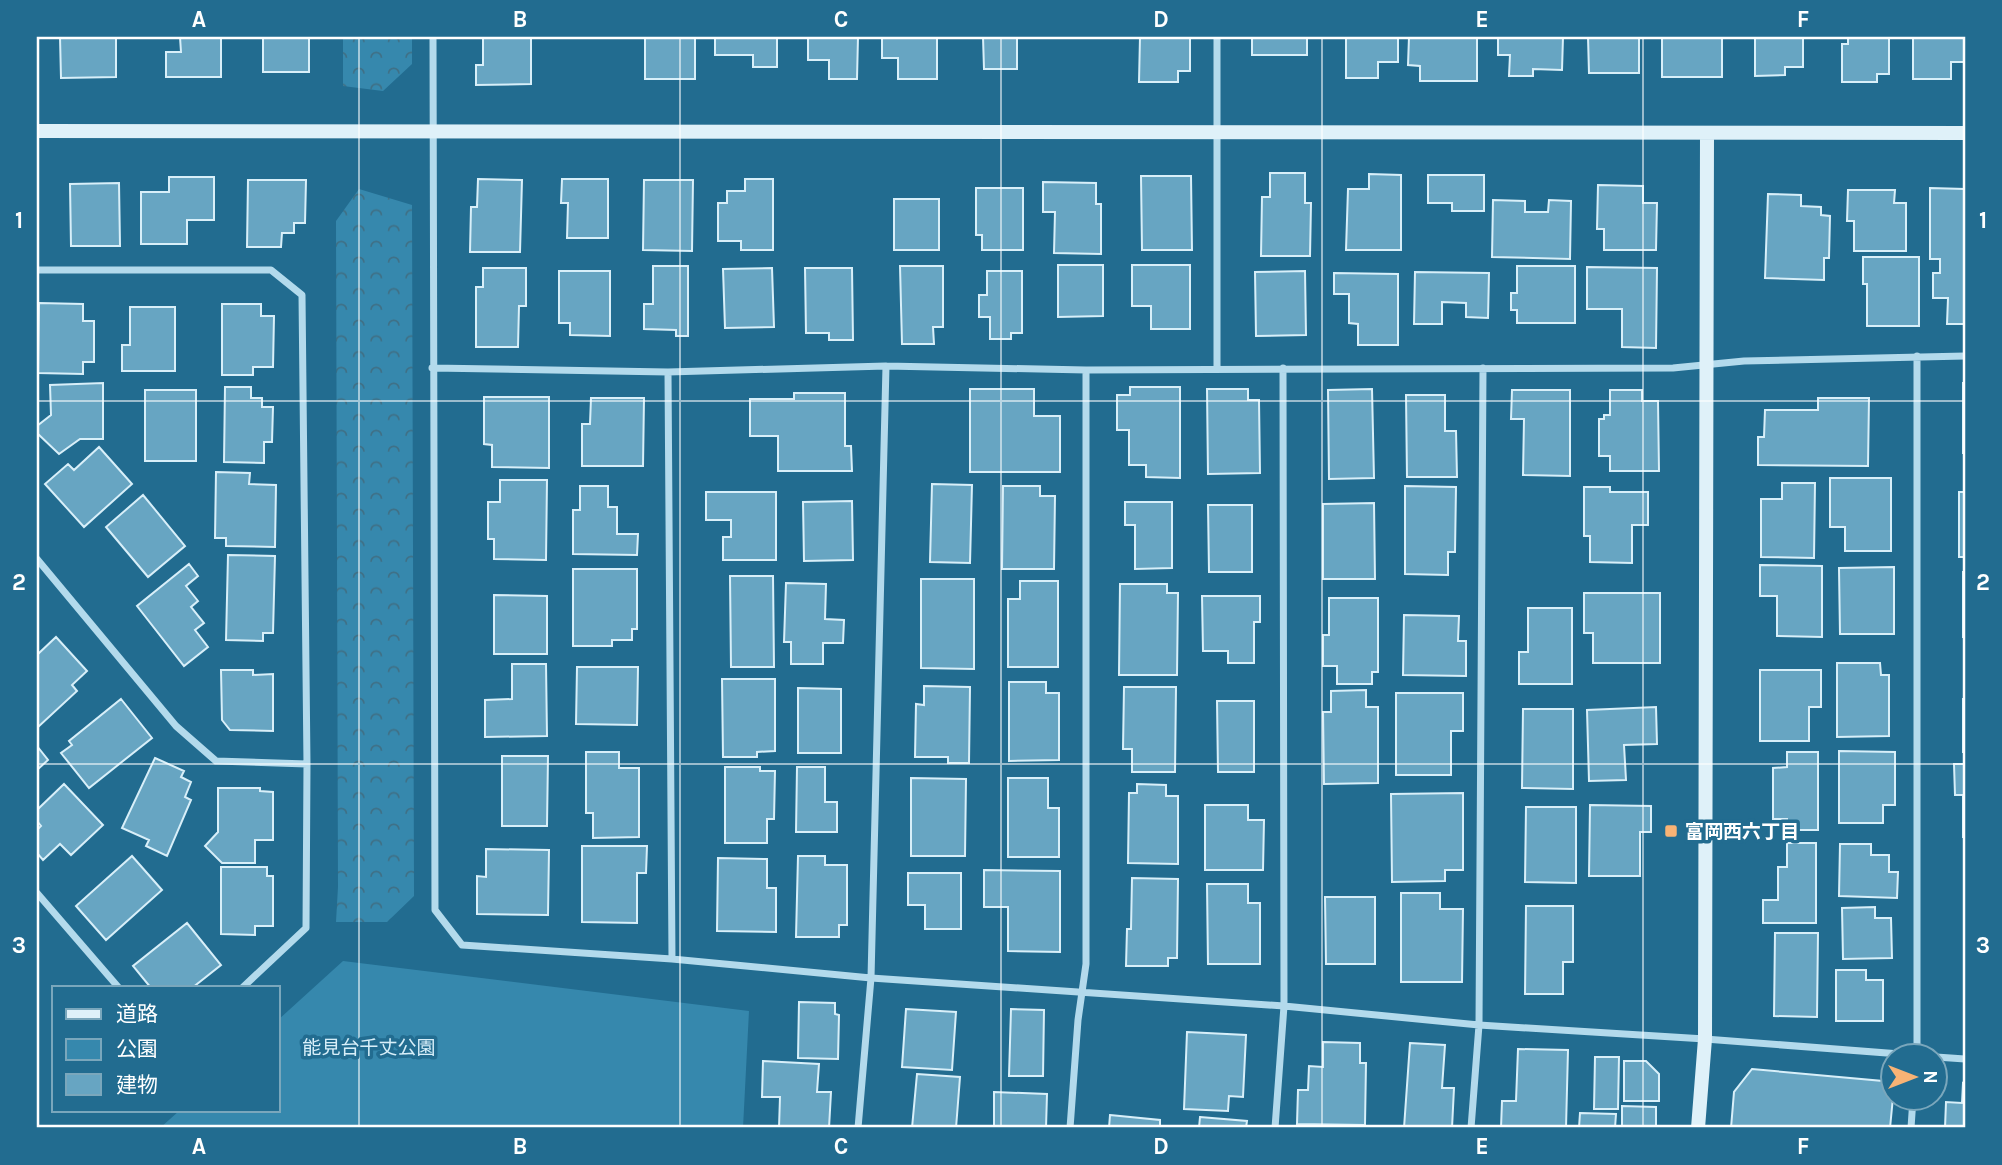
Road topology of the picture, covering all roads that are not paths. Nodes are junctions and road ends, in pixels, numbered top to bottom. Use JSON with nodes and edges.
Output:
{"nodes":[{"id":1,"x":433,"y":37,"type":"edge"},
{"id":2,"x":1217,"y":37,"type":"edge"},
{"id":3,"x":433,"y":130,"type":"junction"},
{"id":4,"x":37,"y":131,"type":"edge"},
{"id":5,"x":1217,"y":132,"type":"junction"},
{"id":6,"x":1707,"y":133,"type":"junction"},
{"id":7,"x":1965,"y":133,"type":"edge"},
{"id":8,"x":37,"y":270,"type":"edge"},
{"id":9,"x":1917,"y":356,"type":"junction"},
{"id":10,"x":1965,"y":356,"type":"edge"},
{"id":11,"x":886,"y":366,"type":"junction"},
{"id":12,"x":1707,"y":366,"type":"junction"},
{"id":13,"x":432,"y":368,"type":"junction"},
{"id":14,"x":1217,"y":368,"type":"junction"},
{"id":15,"x":1283,"y":368,"type":"junction"},
{"id":16,"x":1483,"y":369,"type":"junction"},
{"id":17,"x":1086,"y":370,"type":"junction"},
{"id":18,"x":668,"y":372,"type":"junction"},
{"id":19,"x":37,"y":559,"type":"edge"},
{"id":20,"x":307,"y":764,"type":"junction"},
{"id":21,"x":37,"y":893,"type":"edge"},
{"id":22,"x":671,"y":959,"type":"junction"},
{"id":23,"x":871,"y":978,"type":"junction"},
{"id":24,"x":117,"y":986,"type":"edge"},
{"id":25,"x":245,"y":986,"type":"edge"},
{"id":26,"x":1082,"y":993,"type":"junction"},
{"id":27,"x":1284,"y":1006,"type":"junction"},
{"id":28,"x":1479,"y":1025,"type":"junction"},
{"id":29,"x":1705,"y":1039,"type":"junction"},
{"id":30,"x":1917,"y":1042,"type":"edge"},
{"id":31,"x":1880,"y":1053,"type":"edge"},
{"id":32,"x":858,"y":1128,"type":"edge"},
{"id":33,"x":1070,"y":1128,"type":"edge"},
{"id":34,"x":1275,"y":1128,"type":"edge"},
{"id":35,"x":1471,"y":1128,"type":"edge"},
{"id":36,"x":1698,"y":1128,"type":"edge"}],
"edges":[{"from":1,"to":3,"type":"street"},
{"from":2,"to":5,"type":"street"},
{"from":3,"to":4,"type":"street"},
{"from":3,"to":5,"type":"street"},
{"from":3,"to":13,"type":"street"},
{"from":5,"to":6,"type":"street"},
{"from":5,"to":14,"type":"street"},
{"from":6,"to":7,"type":"street"},
{"from":6,"to":12,"type":"street"},
{"from":8,"to":20,"type":"street"},
{"from":9,"to":10,"type":"street"},
{"from":9,"to":12,"type":"street"},
{"from":9,"to":30,"type":"street"},
{"from":11,"to":17,"type":"street"},
{"from":11,"to":18,"type":"street"},
{"from":11,"to":23,"type":"street"},
{"from":12,"to":16,"type":"street"},
{"from":12,"to":29,"type":"street"},
{"from":13,"to":18,"type":"street"},
{"from":13,"to":22,"type":"street"},
{"from":14,"to":15,"type":"street"},
{"from":14,"to":17,"type":"street"},
{"from":15,"to":16,"type":"street"},
{"from":15,"to":27,"type":"street"},
{"from":16,"to":28,"type":"street"},
{"from":17,"to":26,"type":"street"},
{"from":18,"to":22,"type":"street"},
{"from":19,"to":20,"type":"street"},
{"from":20,"to":25,"type":"street"},
{"from":21,"to":24,"type":"street"},
{"from":22,"to":23,"type":"street"},
{"from":23,"to":26,"type":"street"},
{"from":23,"to":32,"type":"street"},
{"from":26,"to":27,"type":"street"},
{"from":26,"to":33,"type":"street"},
{"from":27,"to":28,"type":"street"},
{"from":27,"to":34,"type":"street"},
{"from":28,"to":29,"type":"street"},
{"from":28,"to":35,"type":"street"},
{"from":29,"to":31,"type":"street"},
{"from":29,"to":36,"type":"street"}]}
